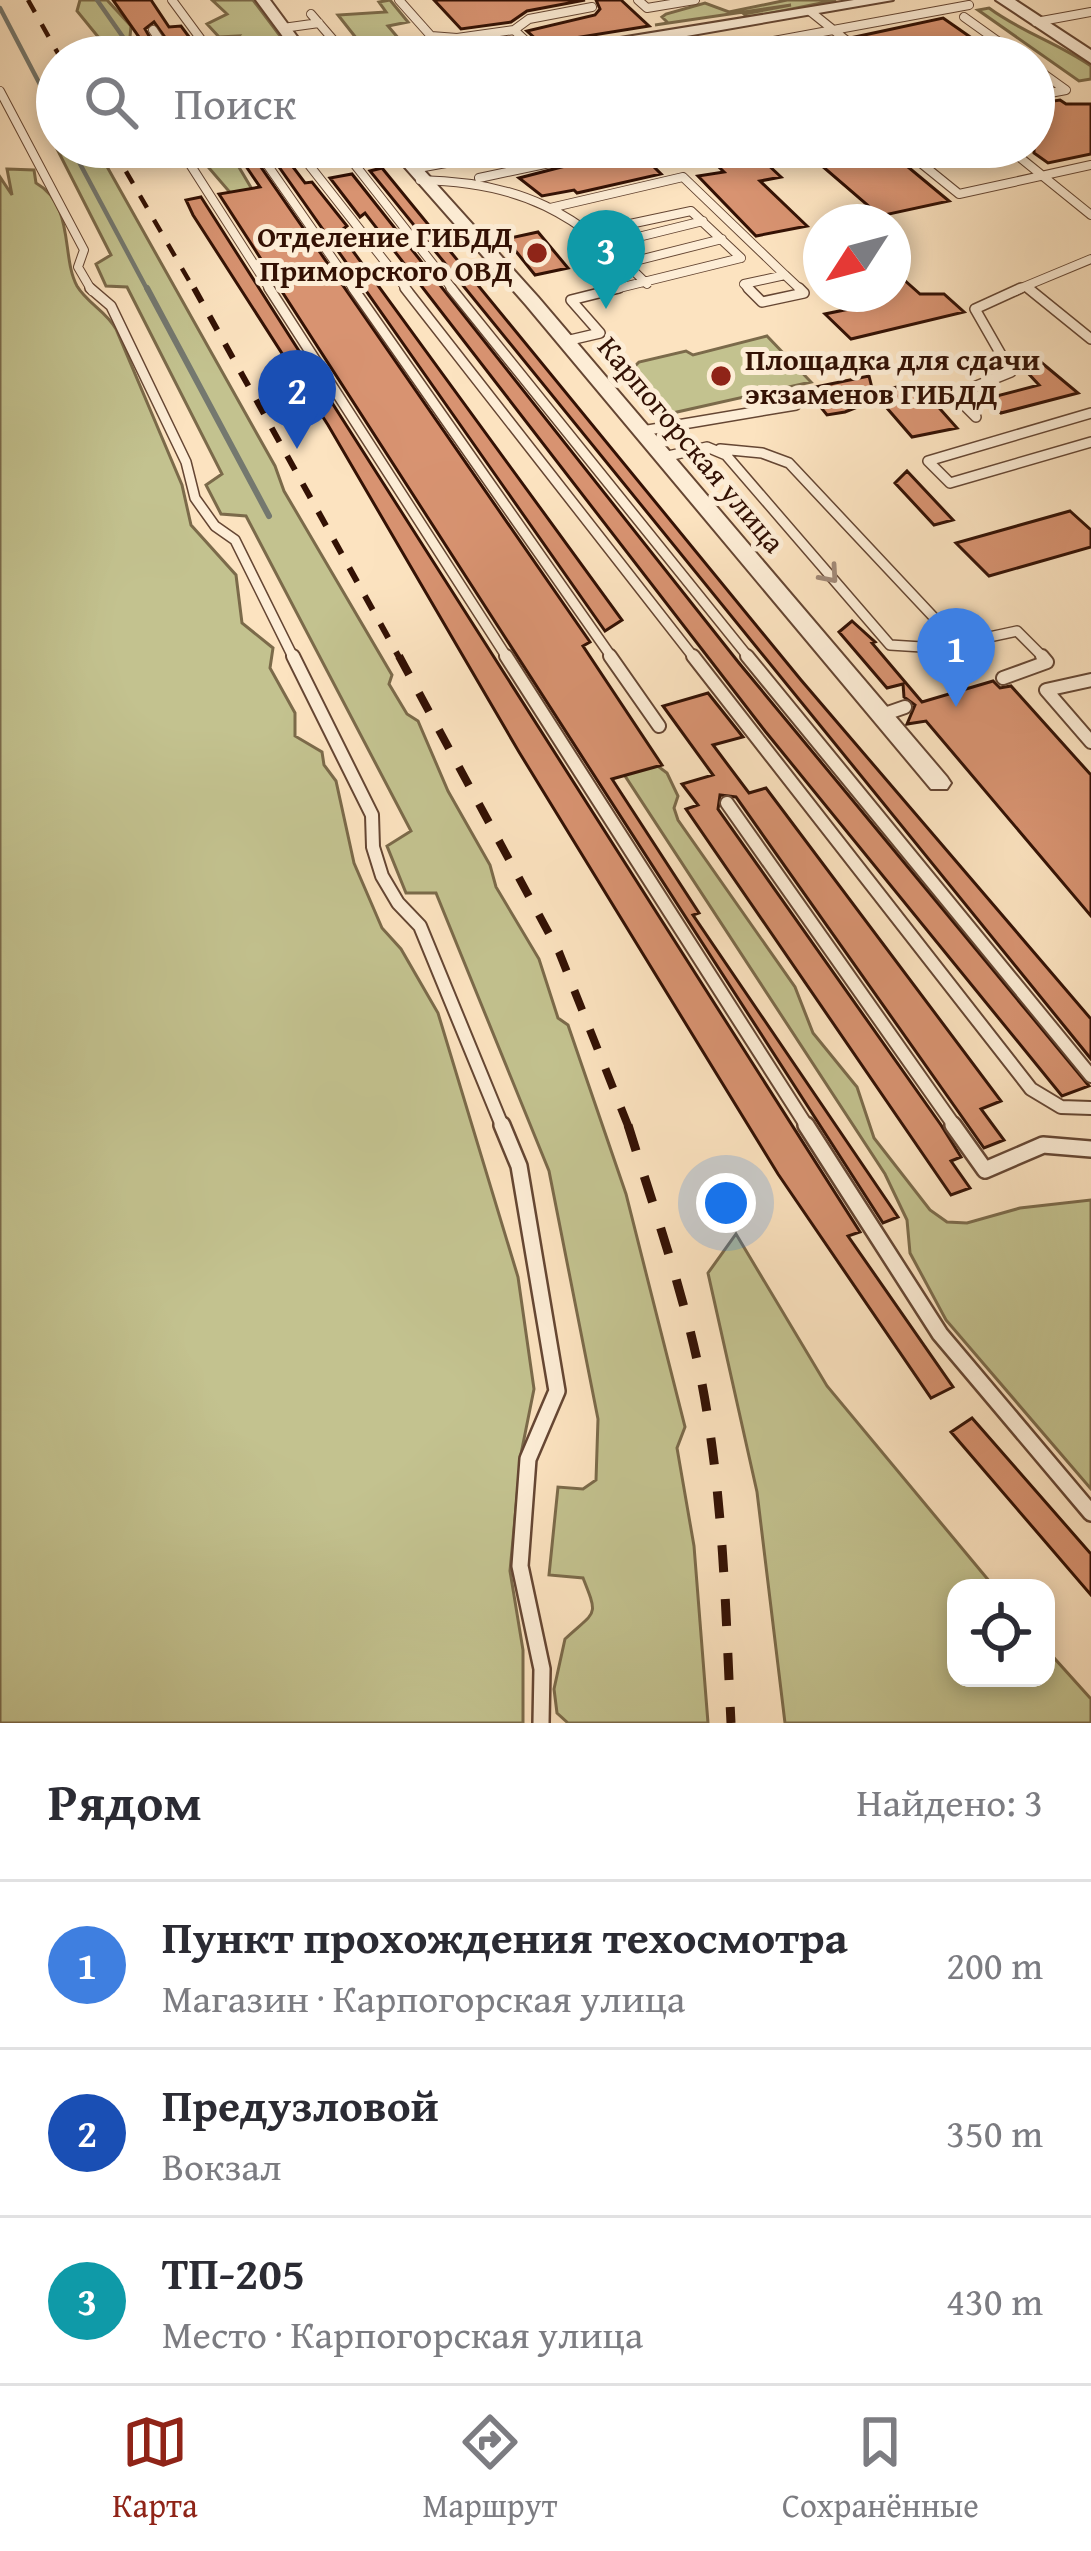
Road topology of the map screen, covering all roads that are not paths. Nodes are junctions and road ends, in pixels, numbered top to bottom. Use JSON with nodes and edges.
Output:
{"nodes":[{"id":1,"x":172,"y":0,"type":"edge"},
{"id":2,"x":262,"y":0,"type":"edge"},
{"id":3,"x":399,"y":0,"type":"edge"},
{"id":4,"x":638,"y":0,"type":"edge"},
{"id":5,"x":695,"y":0,"type":"edge"},
{"id":6,"x":885,"y":0,"type":"edge"},
{"id":7,"x":1004,"y":0,"type":"edge"},
{"id":8,"x":847,"y":3,"type":"edge"},
{"id":9,"x":969,"y":5,"type":"dead end"},
{"id":10,"x":592,"y":7,"type":"dead end"},
{"id":11,"x":811,"y":12,"type":"junction"},
{"id":12,"x":1091,"y":12,"type":"edge"},
{"id":13,"x":311,"y":14,"type":"dead end"},
{"id":14,"x":964,"y":17,"type":"dead end"},
{"id":15,"x":1036,"y":22,"type":"junction"},
{"id":16,"x":320,"y":23,"type":"junction"},
{"id":17,"x":283,"y":28,"type":"junction"},
{"id":18,"x":153,"y":29,"type":"dead end"},
{"id":19,"x":832,"y":29,"type":"junction"},
{"id":20,"x":514,"y":30,"type":"junction"},
{"id":21,"x":158,"y":36,"type":"edge"},
{"id":22,"x":199,"y":36,"type":"edge"},
{"id":23,"x":289,"y":36,"type":"edge"},
{"id":24,"x":331,"y":36,"type":"edge"},
{"id":25,"x":431,"y":36,"type":"edge"},
{"id":26,"x":471,"y":36,"type":"edge"},
{"id":27,"x":520,"y":36,"type":"edge"},
{"id":28,"x":670,"y":36,"type":"edge"},
{"id":29,"x":796,"y":36,"type":"edge"},
{"id":30,"x":841,"y":36,"type":"edge"},
{"id":31,"x":991,"y":36,"type":"edge"},
{"id":32,"x":1091,"y":41,"type":"edge"},
{"id":33,"x":1071,"y":45,"type":"junction"},
{"id":34,"x":1091,"y":58,"type":"edge"},
{"id":35,"x":0,"y":91,"type":"edge"},
{"id":36,"x":36,"y":159,"type":"edge"},
{"id":37,"x":1091,"y":165,"type":"edge"},
{"id":38,"x":41,"y":168,"type":"edge"},
{"id":39,"x":192,"y":168,"type":"edge"},
{"id":40,"x":270,"y":168,"type":"edge"},
{"id":41,"x":311,"y":168,"type":"edge"},
{"id":42,"x":357,"y":168,"type":"edge"},
{"id":43,"x":411,"y":168,"type":"edge"},
{"id":44,"x":446,"y":168,"type":"edge"},
{"id":45,"x":527,"y":168,"type":"edge"},
{"id":46,"x":927,"y":168,"type":"edge"},
{"id":47,"x":1032,"y":168,"type":"edge"},
{"id":48,"x":416,"y":175,"type":"junction"},
{"id":49,"x":1042,"y":176,"type":"junction"},
{"id":50,"x":472,"y":180,"type":"junction"},
{"id":51,"x":550,"y":208,"type":"junction"},
{"id":52,"x":1091,"y":215,"type":"edge"},
{"id":53,"x":703,"y":220,"type":"junction"},
{"id":54,"x":597,"y":231,"type":"junction"},
{"id":55,"x":722,"y":239,"type":"junction"},
{"id":56,"x":610,"y":244,"type":"junction"},
{"id":57,"x":1091,"y":259,"type":"edge"},
{"id":58,"x":627,"y":263,"type":"junction"},
{"id":59,"x":786,"y":275,"type":"junction"},
{"id":60,"x":647,"y":284,"type":"junction"},
{"id":61,"x":1026,"y":286,"type":"junction"},
{"id":62,"x":1091,"y":339,"type":"edge"},
{"id":63,"x":566,"y":341,"type":"junction"},
{"id":64,"x":796,"y":405,"type":"dead end"},
{"id":65,"x":1091,"y":413,"type":"edge"},
{"id":66,"x":976,"y":417,"type":"dead end"},
{"id":67,"x":642,"y":431,"type":"junction"},
{"id":68,"x":1091,"y":442,"type":"edge"},
{"id":69,"x":707,"y":447,"type":"junction"},
{"id":70,"x":664,"y":457,"type":"junction"},
{"id":71,"x":940,"y":624,"type":"dead end"},
{"id":72,"x":1003,"y":678,"type":"dead end"},
{"id":73,"x":1091,"y":680,"type":"edge"},
{"id":74,"x":905,"y":706,"type":"dead end"},
{"id":75,"x":882,"y":716,"type":"junction"},
{"id":76,"x":659,"y":726,"type":"dead end"},
{"id":77,"x":1091,"y":742,"type":"edge"},
{"id":78,"x":939,"y":783,"type":"dead end"},
{"id":79,"x":727,"y":803,"type":"dead end"},
{"id":80,"x":1091,"y":1076,"type":"edge"},
{"id":81,"x":1091,"y":1108,"type":"edge"},
{"id":82,"x":1091,"y":1149,"type":"edge"},
{"id":83,"x":1091,"y":1513,"type":"edge"},
{"id":84,"x":542,"y":1723,"type":"edge"}],
"edges":[{"from":1,"to":22,"type":"lane"},
{"from":2,"to":17,"type":"street"},
{"from":3,"to":25,"type":"lane"},
{"from":4,"to":5,"type":"lane"},
{"from":6,"to":8,"type":"street"},
{"from":7,"to":15,"type":"street"},
{"from":8,"to":11,"type":"street"},
{"from":9,"to":19,"type":"lane"},
{"from":10,"to":20,"type":"lane"},
{"from":11,"to":19,"type":"lane"},
{"from":11,"to":28,"type":"street"},
{"from":12,"to":15,"type":"lane"},
{"from":13,"to":16,"type":"lane"},
{"from":14,"to":31,"type":"lane"},
{"from":15,"to":33,"type":"street"},
{"from":16,"to":17,"type":"lane"},
{"from":16,"to":24,"type":"lane"},
{"from":17,"to":23,"type":"street"},
{"from":18,"to":21,"type":"lane"},
{"from":19,"to":29,"type":"lane"},
{"from":19,"to":30,"type":"lane"},
{"from":20,"to":26,"type":"lane"},
{"from":20,"to":27,"type":"lane"},
{"from":32,"to":33,"type":"lane"},
{"from":33,"to":34,"type":"street"},
{"from":35,"to":36,"type":"lane"},
{"from":37,"to":49,"type":"lane"},
{"from":38,"to":84,"type":"lane"},
{"from":39,"to":83,"type":"lane"},
{"from":40,"to":76,"type":"lane"},
{"from":41,"to":81,"type":"lane"},
{"from":42,"to":80,"type":"lane"},
{"from":43,"to":48,"type":"street","name":"Карпогорская улица"},
{"from":44,"to":48,"type":"lane"},
{"from":45,"to":50,"type":"lane"},
{"from":46,"to":49,"type":"lane"},
{"from":47,"to":49,"type":"lane"},
{"from":48,"to":50,"type":"lane"},
{"from":48,"to":63,"type":"street","name":"Карпогорская улица"},
{"from":49,"to":52,"type":"lane"},
{"from":50,"to":51,"type":"lane"},
{"from":51,"to":54,"type":"lane"},
{"from":51,"to":59,"type":"lane"},
{"from":53,"to":54,"type":"lane"},
{"from":53,"to":55,"type":"lane"},
{"from":53,"to":56,"type":"lane"},
{"from":54,"to":56,"type":"lane"},
{"from":55,"to":58,"type":"lane"},
{"from":55,"to":60,"type":"lane"},
{"from":56,"to":58,"type":"lane"},
{"from":57,"to":61,"type":"lane"},
{"from":58,"to":60,"type":"lane"},
{"from":59,"to":59,"type":"lane"},
{"from":60,"to":63,"type":"lane"},
{"from":61,"to":62,"type":"lane"},
{"from":61,"to":66,"type":"lane"},
{"from":63,"to":67,"type":"street","name":"Карпогорская улица"},
{"from":64,"to":67,"type":"lane"},
{"from":65,"to":68,"type":"lane"},
{"from":67,"to":70,"type":"street","name":"Карпогорская улица"},
{"from":69,"to":70,"type":"lane"},
{"from":69,"to":71,"type":"lane"},
{"from":69,"to":72,"type":"lane","one_way":true},
{"from":70,"to":75,"type":"street","name":"Карпогорская улица"},
{"from":73,"to":77,"type":"lane"},
{"from":74,"to":75,"type":"lane"},
{"from":75,"to":78,"type":"street","name":"Карпогорская улица"},
{"from":79,"to":82,"type":"lane"}]}
